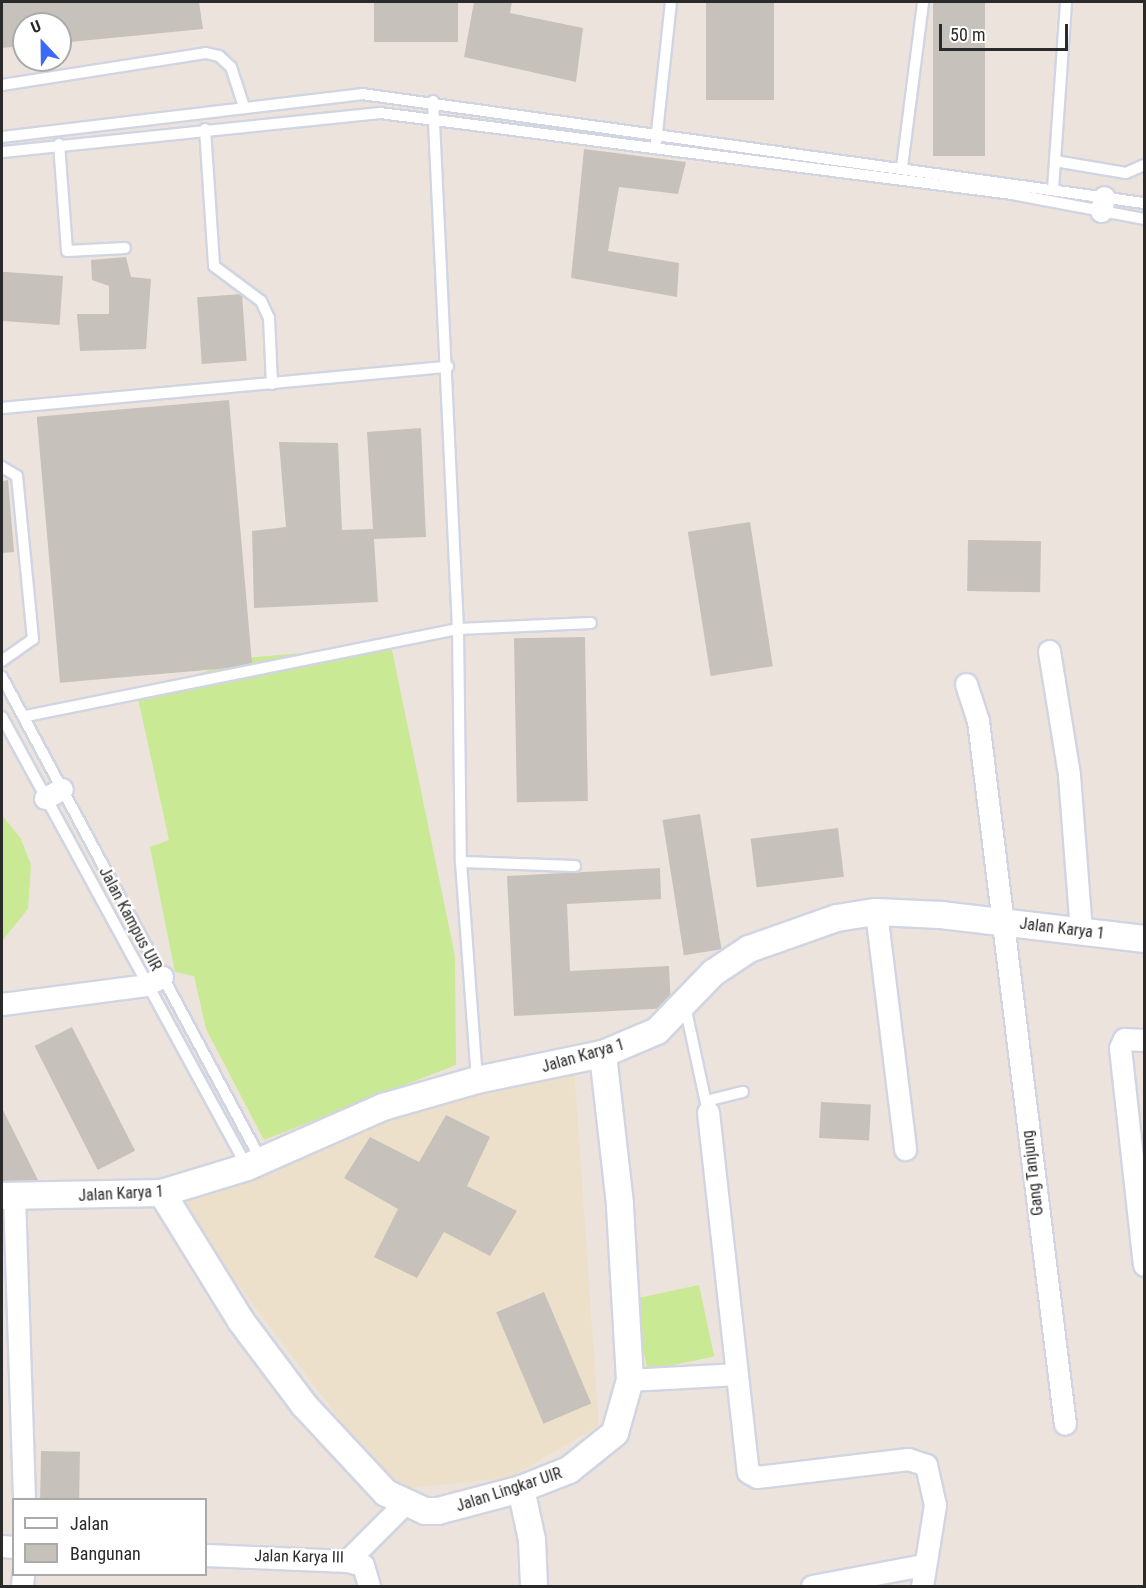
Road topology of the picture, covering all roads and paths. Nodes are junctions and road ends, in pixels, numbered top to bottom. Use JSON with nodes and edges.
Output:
{"nodes":[{"id":1,"x":671,"y":2,"type":"edge"},
{"id":2,"x":922,"y":2,"type":"edge"},
{"id":3,"x":1066,"y":2,"type":"edge"},
{"id":4,"x":2,"y":85,"type":"edge"},
{"id":5,"x":433,"y":101,"type":"junction"},
{"id":6,"x":243,"y":105,"type":"junction"},
{"id":7,"x":436,"y":124,"type":"junction"},
{"id":8,"x":206,"y":129,"type":"junction"},
{"id":9,"x":2,"y":136,"type":"edge"},
{"id":10,"x":656,"y":142,"type":"junction"},
{"id":11,"x":59,"y":144,"type":"junction"},
{"id":12,"x":2,"y":152,"type":"edge"},
{"id":13,"x":1055,"y":161,"type":"junction"},
{"id":14,"x":1144,"y":165,"type":"edge"},
{"id":15,"x":902,"y":167,"type":"junction"},
{"id":16,"x":1053,"y":189,"type":"junction"},
{"id":17,"x":1144,"y":203,"type":"edge"},
{"id":18,"x":1102,"y":204,"type":"junction"},
{"id":19,"x":1144,"y":219,"type":"edge"},
{"id":20,"x":125,"y":248,"type":"dead end"},
{"id":21,"x":448,"y":367,"type":"junction"},
{"id":22,"x":272,"y":384,"type":"junction"},
{"id":23,"x":2,"y":408,"type":"edge"},
{"id":24,"x":2,"y":467,"type":"edge"},
{"id":25,"x":591,"y":623,"type":"dead end"},
{"id":26,"x":458,"y":629,"type":"junction"},
{"id":27,"x":1048,"y":651,"type":"dead end"},
{"id":28,"x":2,"y":662,"type":"edge"},
{"id":29,"x":2,"y":677,"type":"edge"},
{"id":30,"x":966,"y":684,"type":"dead end"},
{"id":31,"x":26,"y":716,"type":"junction"},
{"id":32,"x":2,"y":717,"type":"edge"},
{"id":33,"x":54,"y":794,"type":"junction"},
{"id":34,"x":461,"y":862,"type":"junction"},
{"id":35,"x":575,"y":866,"type":"dead end"},
{"id":36,"x":876,"y":912,"type":"junction"},
{"id":37,"x":1002,"y":922,"type":"junction"},
{"id":38,"x":1080,"y":930,"type":"junction"},
{"id":39,"x":1144,"y":939,"type":"edge"},
{"id":40,"x":154,"y":981,"type":"junction"},
{"id":41,"x":2,"y":1004,"type":"edge"},
{"id":42,"x":684,"y":1004,"type":"junction"},
{"id":43,"x":1144,"y":1040,"type":"edge"},
{"id":44,"x":603,"y":1054,"type":"junction"},
{"id":45,"x":477,"y":1080,"type":"junction"},
{"id":46,"x":743,"y":1092,"type":"dead end"},
{"id":47,"x":707,"y":1106,"type":"junction"},
{"id":48,"x":904,"y":1149,"type":"dead end"},
{"id":49,"x":254,"y":1163,"type":"junction"},
{"id":50,"x":162,"y":1193,"type":"junction"},
{"id":51,"x":8,"y":1196,"type":"edge"},
{"id":52,"x":1144,"y":1265,"type":"edge"},
{"id":53,"x":12,"y":1362,"type":"edge"},
{"id":54,"x":737,"y":1374,"type":"junction"},
{"id":55,"x":630,"y":1380,"type":"junction"},
{"id":56,"x":1065,"y":1424,"type":"dead end"},
{"id":57,"x":520,"y":1489,"type":"junction"},
{"id":58,"x":24,"y":1498,"type":"edge"},
{"id":59,"x":405,"y":1503,"type":"junction"},
{"id":60,"x":207,"y":1555,"type":"edge"},
{"id":61,"x":347,"y":1561,"type":"junction"},
{"id":62,"x":923,"y":1565,"type":"junction"},
{"id":63,"x":369,"y":1587,"type":"edge"},
{"id":64,"x":534,"y":1587,"type":"edge"},
{"id":65,"x":812,"y":1587,"type":"edge"},
{"id":66,"x":922,"y":1587,"type":"edge"}],
"edges":[{"from":1,"to":10,"type":"lane"},
{"from":2,"to":15,"type":"lane"},
{"from":3,"to":13,"type":"lane"},
{"from":4,"to":6,"type":"lane"},
{"from":5,"to":6,"type":"lane"},
{"from":5,"to":7,"type":"lane"},
{"from":5,"to":10,"type":"lane"},
{"from":6,"to":9,"type":"lane"},
{"from":7,"to":8,"type":"lane"},
{"from":7,"to":10,"type":"lane"},
{"from":7,"to":21,"type":"lane"},
{"from":8,"to":11,"type":"lane"},
{"from":8,"to":22,"type":"lane"},
{"from":10,"to":15,"type":"lane"},
{"from":10,"to":18,"type":"lane"},
{"from":11,"to":12,"type":"lane"},
{"from":11,"to":20,"type":"lane"},
{"from":13,"to":14,"type":"lane"},
{"from":13,"to":16,"type":"lane"},
{"from":15,"to":16,"type":"lane"},
{"from":16,"to":18,"type":"lane"},
{"from":17,"to":18,"type":"lane"},
{"from":18,"to":19,"type":"lane"},
{"from":21,"to":22,"type":"lane"},
{"from":21,"to":26,"type":"lane"},
{"from":22,"to":23,"type":"lane"},
{"from":24,"to":28,"type":"lane"},
{"from":25,"to":26,"type":"lane"},
{"from":26,"to":31,"type":"lane"},
{"from":26,"to":34,"type":"lane"},
{"from":27,"to":38,"type":"street"},
{"from":29,"to":31,"type":"lane","name":"Jalan Kampus UIR"},
{"from":30,"to":37,"type":"street","name":"Gang Tanjung"},
{"from":31,"to":33,"type":"lane","name":"Jalan Kampus UIR"},
{"from":32,"to":33,"type":"lane","name":"Jalan Kampus UIR"},
{"from":33,"to":40,"type":"lane","name":"Jalan Kampus UIR"},
{"from":33,"to":40,"type":"lane","name":"Jalan Kampus UIR"},
{"from":34,"to":35,"type":"lane"},
{"from":34,"to":45,"type":"lane"},
{"from":36,"to":37,"type":"street","name":"Jalan Karya 1"},
{"from":36,"to":42,"type":"street","name":"Jalan Karya 1"},
{"from":36,"to":48,"type":"street"},
{"from":37,"to":38,"type":"street","name":"Jalan Karya 1"},
{"from":37,"to":56,"type":"street","name":"Gang Tanjung"},
{"from":38,"to":39,"type":"street","name":"Jalan Karya 1"},
{"from":40,"to":41,"type":"street"},
{"from":40,"to":49,"type":"lane","name":"Jalan Kampus UIR"},
{"from":40,"to":49,"type":"lane","name":"Jalan Kampus UIR"},
{"from":42,"to":44,"type":"street","name":"Jalan Karya 1"},
{"from":42,"to":47,"type":"lane"},
{"from":43,"to":52,"type":"street"},
{"from":44,"to":45,"type":"street","name":"Jalan Karya 1"},
{"from":44,"to":55,"type":"street","name":"Jalan Lingkar UIR"},
{"from":45,"to":49,"type":"street","name":"Jalan Karya 1"},
{"from":46,"to":47,"type":"lane"},
{"from":47,"to":54,"type":"street"},
{"from":49,"to":50,"type":"street","name":"Jalan Karya 1"},
{"from":50,"to":51,"type":"street","name":"Jalan Karya 1"},
{"from":50,"to":59,"type":"street","name":"Jalan Lingkar UIR"},
{"from":51,"to":53,"type":"street"},
{"from":53,"to":58,"type":"street"},
{"from":54,"to":55,"type":"street"},
{"from":54,"to":62,"type":"street"},
{"from":55,"to":57,"type":"street","name":"Jalan Lingkar UIR"},
{"from":57,"to":59,"type":"street","name":"Jalan Lingkar UIR"},
{"from":57,"to":64,"type":"street"},
{"from":59,"to":61,"type":"street","name":"Jalan Karya III"},
{"from":60,"to":61,"type":"street","name":"Jalan Karya III"},
{"from":61,"to":63,"type":"street"},
{"from":62,"to":65,"type":"street"},
{"from":62,"to":66,"type":"street"}]}
